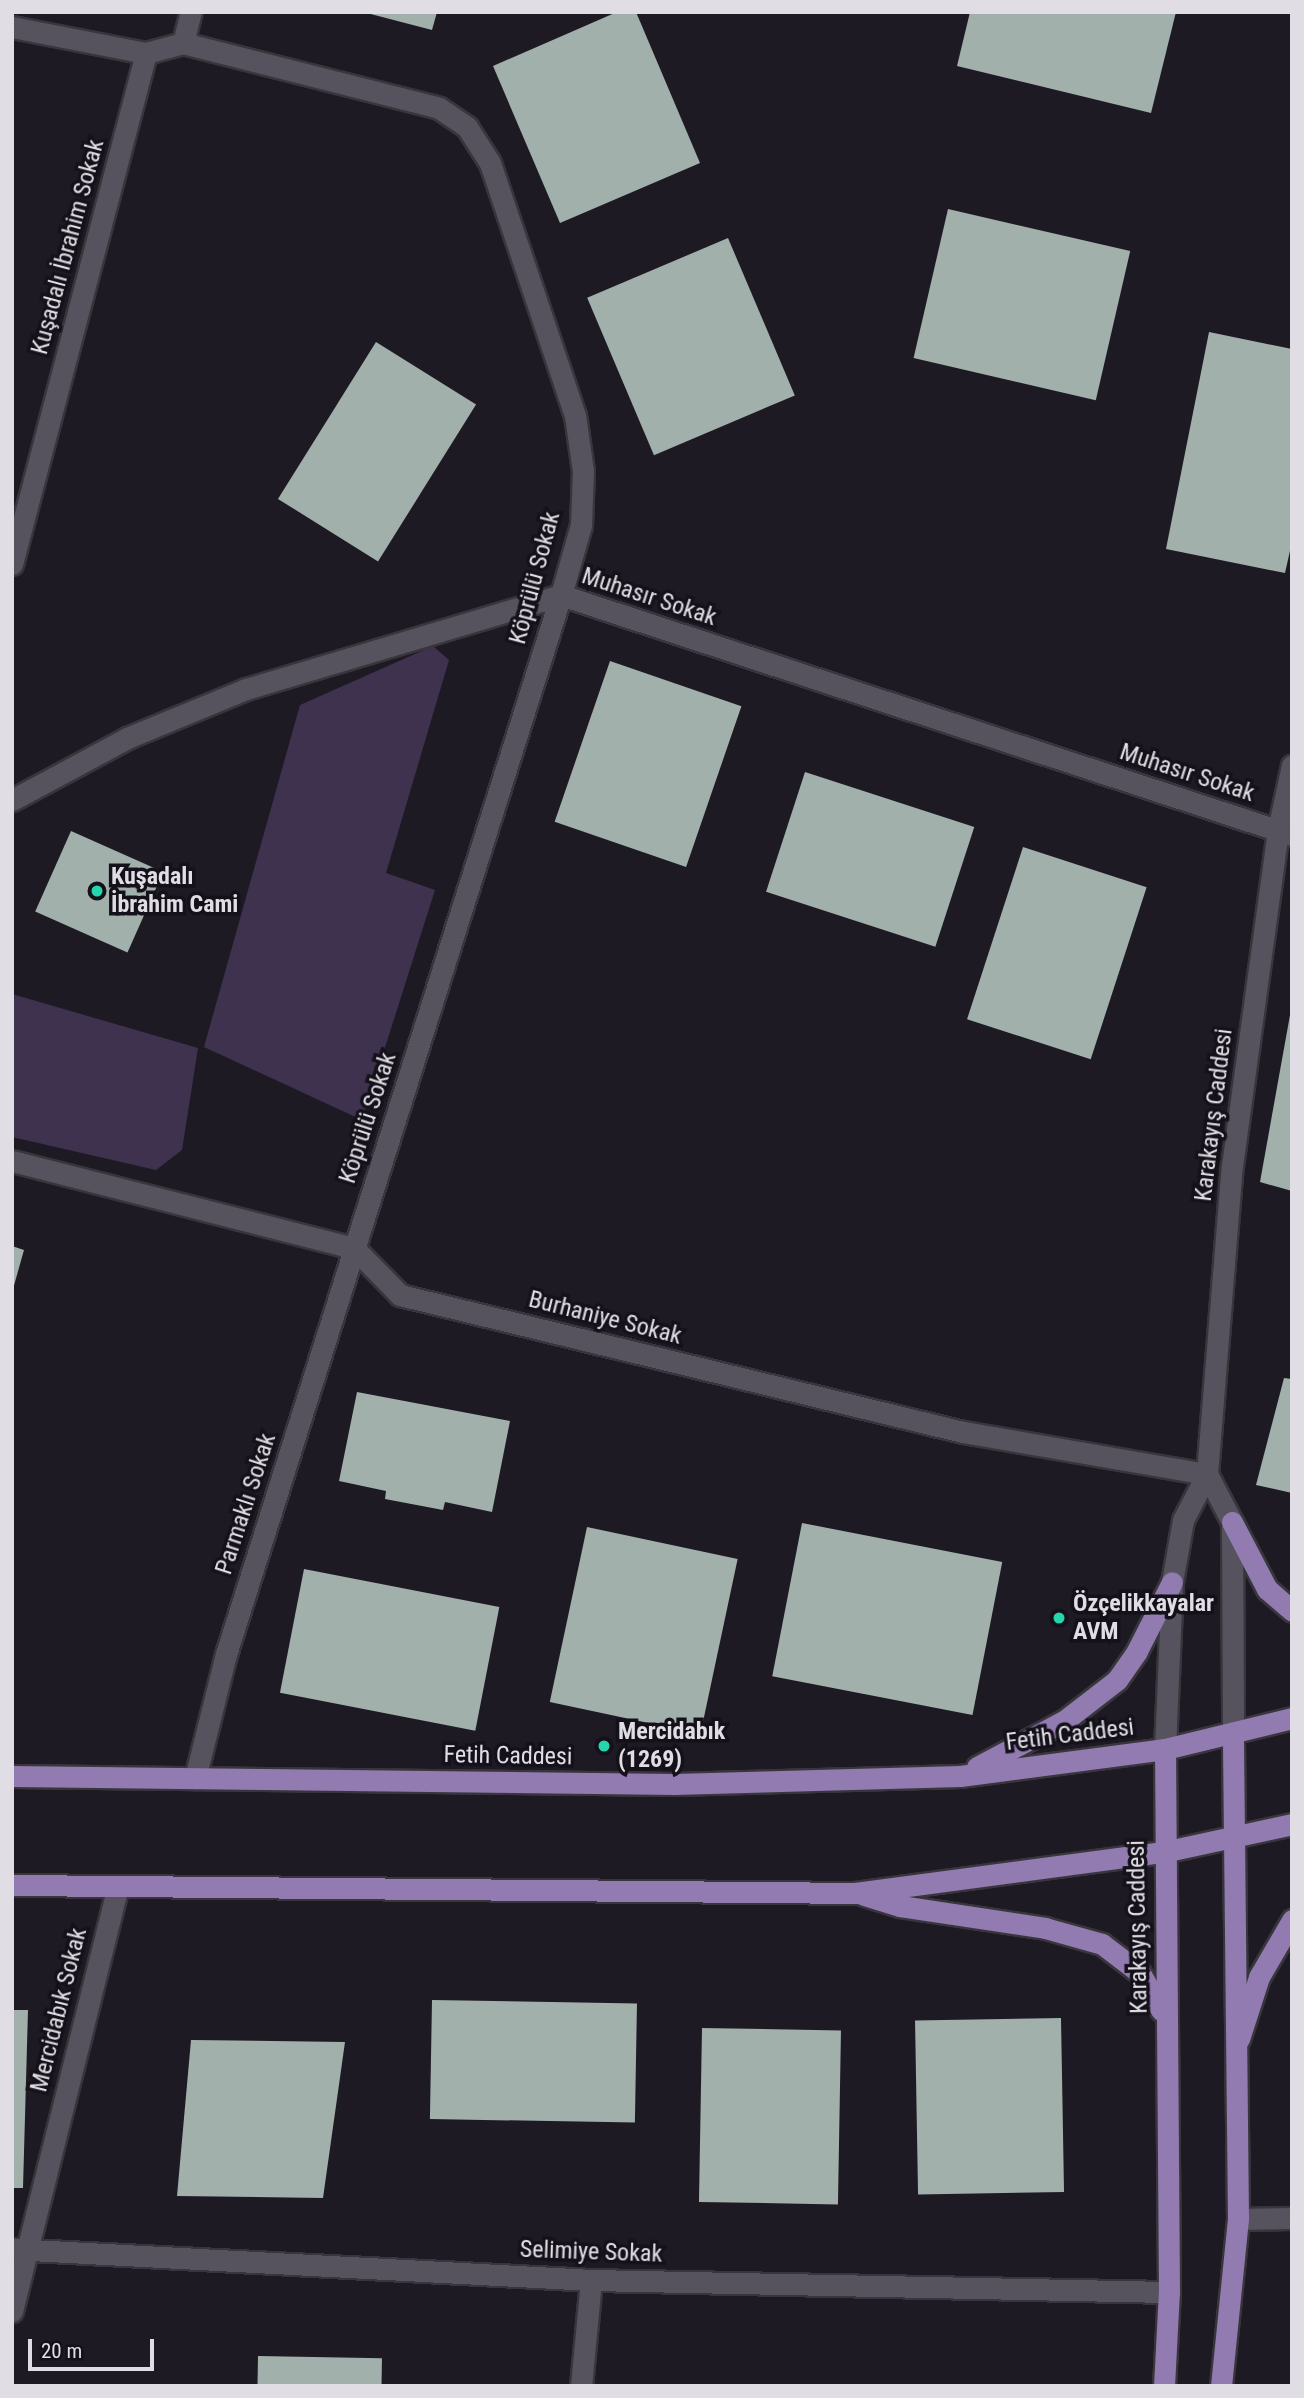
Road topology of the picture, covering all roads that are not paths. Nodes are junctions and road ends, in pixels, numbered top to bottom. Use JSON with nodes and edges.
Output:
{"nodes":[{"id":1,"x":191,"y":12,"type":"edge"},
{"id":2,"x":12,"y":27,"type":"edge"},
{"id":3,"x":183,"y":43,"type":"junction"},
{"id":4,"x":146,"y":53,"type":"junction"},
{"id":5,"x":12,"y":564,"type":"edge"},
{"id":6,"x":561,"y":595,"type":"junction"},
{"id":7,"x":1292,"y":765,"type":"edge"},
{"id":8,"x":12,"y":800,"type":"edge"},
{"id":9,"x":1285,"y":833,"type":"edge"},
{"id":10,"x":12,"y":1161,"type":"edge"},
{"id":11,"x":354,"y":1248,"type":"junction"},
{"id":12,"x":1207,"y":1474,"type":"junction"},
{"id":13,"x":1232,"y":1522,"type":"junction"},
{"id":14,"x":1172,"y":1582,"type":"junction"},
{"id":15,"x":1292,"y":1611,"type":"edge"},
{"id":16,"x":1292,"y":1718,"type":"edge"},
{"id":17,"x":1233,"y":1736,"type":"junction"},
{"id":18,"x":1165,"y":1749,"type":"junction"},
{"id":19,"x":12,"y":1776,"type":"edge"},
{"id":20,"x":960,"y":1776,"type":"junction"},
{"id":21,"x":195,"y":1778,"type":"junction"},
{"id":22,"x":1292,"y":1824,"type":"edge"},
{"id":23,"x":1231,"y":1839,"type":"junction"},
{"id":24,"x":1163,"y":1852,"type":"junction"},
{"id":25,"x":12,"y":1885,"type":"edge"},
{"id":26,"x":118,"y":1887,"type":"junction"},
{"id":27,"x":855,"y":1893,"type":"junction"},
{"id":28,"x":1292,"y":1920,"type":"edge"},
{"id":29,"x":1166,"y":2022,"type":"junction"},
{"id":30,"x":1233,"y":2057,"type":"junction"},
{"id":31,"x":1292,"y":2218,"type":"edge"},
{"id":32,"x":1238,"y":2219,"type":"junction"},
{"id":33,"x":19,"y":2248,"type":"edge"},
{"id":34,"x":591,"y":2280,"type":"junction"},
{"id":35,"x":1169,"y":2292,"type":"junction"},
{"id":36,"x":12,"y":2311,"type":"edge"},
{"id":37,"x":580,"y":2386,"type":"edge"},
{"id":38,"x":1164,"y":2386,"type":"edge"},
{"id":39,"x":1221,"y":2386,"type":"edge"}],
"edges":[{"from":1,"to":3,"type":"street"},
{"from":2,"to":4,"type":"street"},
{"from":3,"to":4,"type":"street"},
{"from":3,"to":6,"type":"street","name":"Köprülü Sokak"},
{"from":4,"to":5,"type":"street","name":"Kuşadalı İbrahim Sokak"},
{"from":6,"to":8,"type":"street","name":"Muhasır Sokak"},
{"from":6,"to":9,"type":"street","name":"Muhasır Sokak"},
{"from":6,"to":11,"type":"street","name":"Köprülü Sokak"},
{"from":7,"to":9,"type":"street","name":"Karakayış Caddesi"},
{"from":9,"to":12,"type":"street","name":"Karakayış Caddesi"},
{"from":10,"to":11,"type":"street"},
{"from":11,"to":12,"type":"street","name":"Burhaniye Sokak"},
{"from":11,"to":21,"type":"street","name":"Parmaklı Sokak"},
{"from":12,"to":13,"type":"street"},
{"from":12,"to":14,"type":"street","name":"Karakayış Caddesi"},
{"from":13,"to":15,"type":"main road"},
{"from":13,"to":17,"type":"street"},
{"from":14,"to":18,"type":"street","name":"Karakayış Caddesi"},
{"from":14,"to":20,"type":"main road"},
{"from":16,"to":17,"type":"main road","name":"Fetih Caddesi"},
{"from":17,"to":18,"type":"main road","name":"Fetih Caddesi"},
{"from":17,"to":23,"type":"main road"},
{"from":18,"to":20,"type":"main road","name":"Fetih Caddesi"},
{"from":18,"to":24,"type":"main road","name":"Karakayış Caddesi"},
{"from":19,"to":21,"type":"main road","name":"Fetih Caddesi"},
{"from":20,"to":21,"type":"main road","name":"Fetih Caddesi"},
{"from":22,"to":23,"type":"main road"},
{"from":23,"to":24,"type":"main road"},
{"from":23,"to":30,"type":"main road"},
{"from":24,"to":27,"type":"main road"},
{"from":24,"to":29,"type":"main road","name":"Karakayış Caddesi"},
{"from":25,"to":26,"type":"main road"},
{"from":26,"to":27,"type":"main road"},
{"from":26,"to":33,"type":"street","name":"Mercidabık Sokak"},
{"from":27,"to":29,"type":"main road"},
{"from":28,"to":30,"type":"main road"},
{"from":29,"to":35,"type":"main road","name":"Karakayış Caddesi"},
{"from":30,"to":32,"type":"main road"},
{"from":31,"to":32,"type":"street"},
{"from":32,"to":39,"type":"main road"},
{"from":33,"to":34,"type":"street","name":"Selimiye Sokak"},
{"from":33,"to":36,"type":"street","name":"Mercidabık Sokak"},
{"from":34,"to":35,"type":"street","name":"Selimiye Sokak"},
{"from":34,"to":37,"type":"street"},
{"from":35,"to":38,"type":"main road","name":"Karakayış Caddesi"}]}
